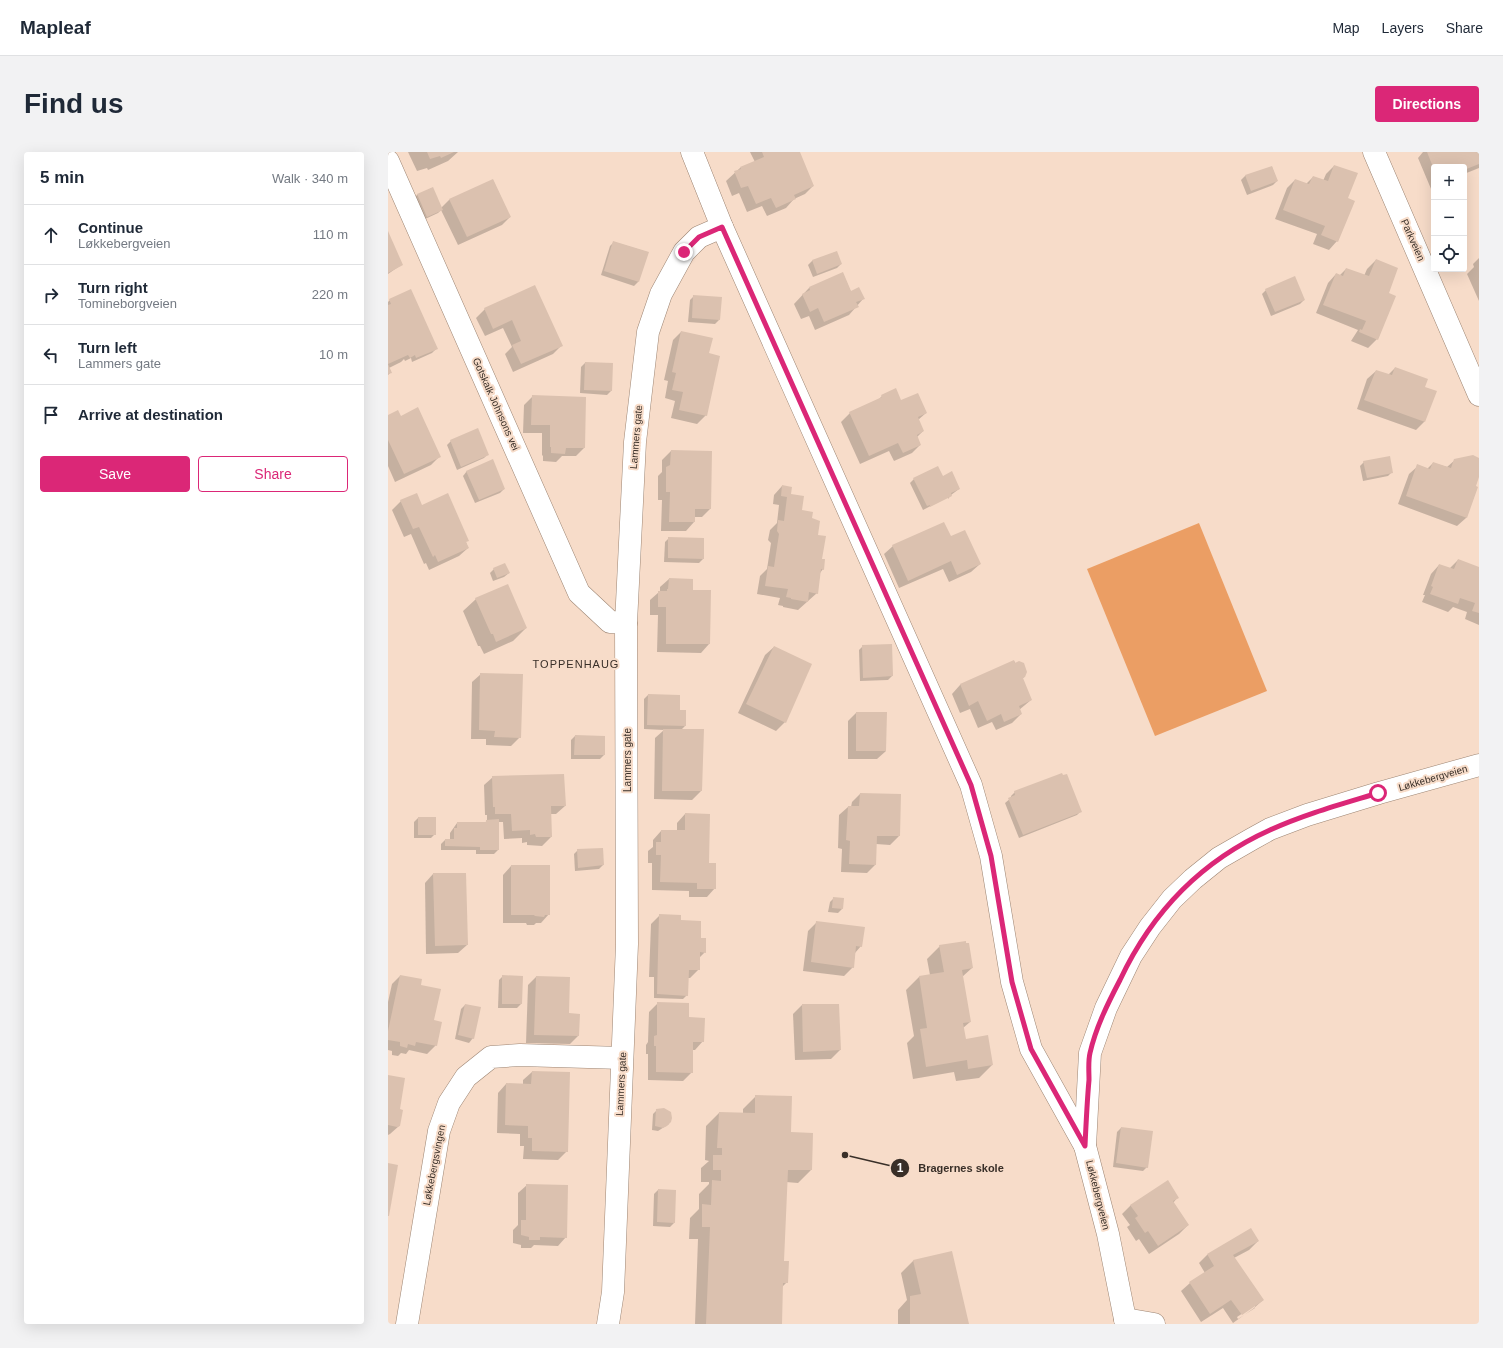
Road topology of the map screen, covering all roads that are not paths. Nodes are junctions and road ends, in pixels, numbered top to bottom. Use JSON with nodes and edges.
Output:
{"nodes":[{"id":1,"x":692,"y":152,"type":"edge"},
{"id":2,"x":1374,"y":152,"type":"edge"},
{"id":3,"x":388,"y":161,"type":"edge"},
{"id":4,"x":722,"y":227,"type":"junction"},
{"id":5,"x":1479,"y":395,"type":"edge"},
{"id":6,"x":626,"y":623,"type":"junction"},
{"id":7,"x":1479,"y":765,"type":"edge"},
{"id":8,"x":622,"y":1058,"type":"junction"},
{"id":9,"x":1085,"y":1146,"type":"junction"},
{"id":10,"x":1125,"y":1321,"type":"edge"},
{"id":11,"x":407,"y":1324,"type":"edge"},
{"id":12,"x":608,"y":1324,"type":"edge"},
{"id":13,"x":1154,"y":1324,"type":"edge"}],
"edges":[{"from":1,"to":4,"type":"street"},
{"from":2,"to":5,"type":"street","name":"Parkveien"},
{"from":3,"to":6,"type":"street","name":"Gotskalk Johnsons vei"},
{"from":4,"to":6,"type":"street","name":"Lammers gate"},
{"from":4,"to":9,"type":"street"},
{"from":6,"to":8,"type":"street","name":"Lammers gate"},
{"from":7,"to":9,"type":"street","name":"Løkkebergveien"},
{"from":8,"to":11,"type":"street","name":"Løkkebergsvingen"},
{"from":8,"to":12,"type":"street","name":"Lammers gate"},
{"from":9,"to":10,"type":"street","name":"Løkkebergveien"},
{"from":10,"to":13,"type":"street"}]}
